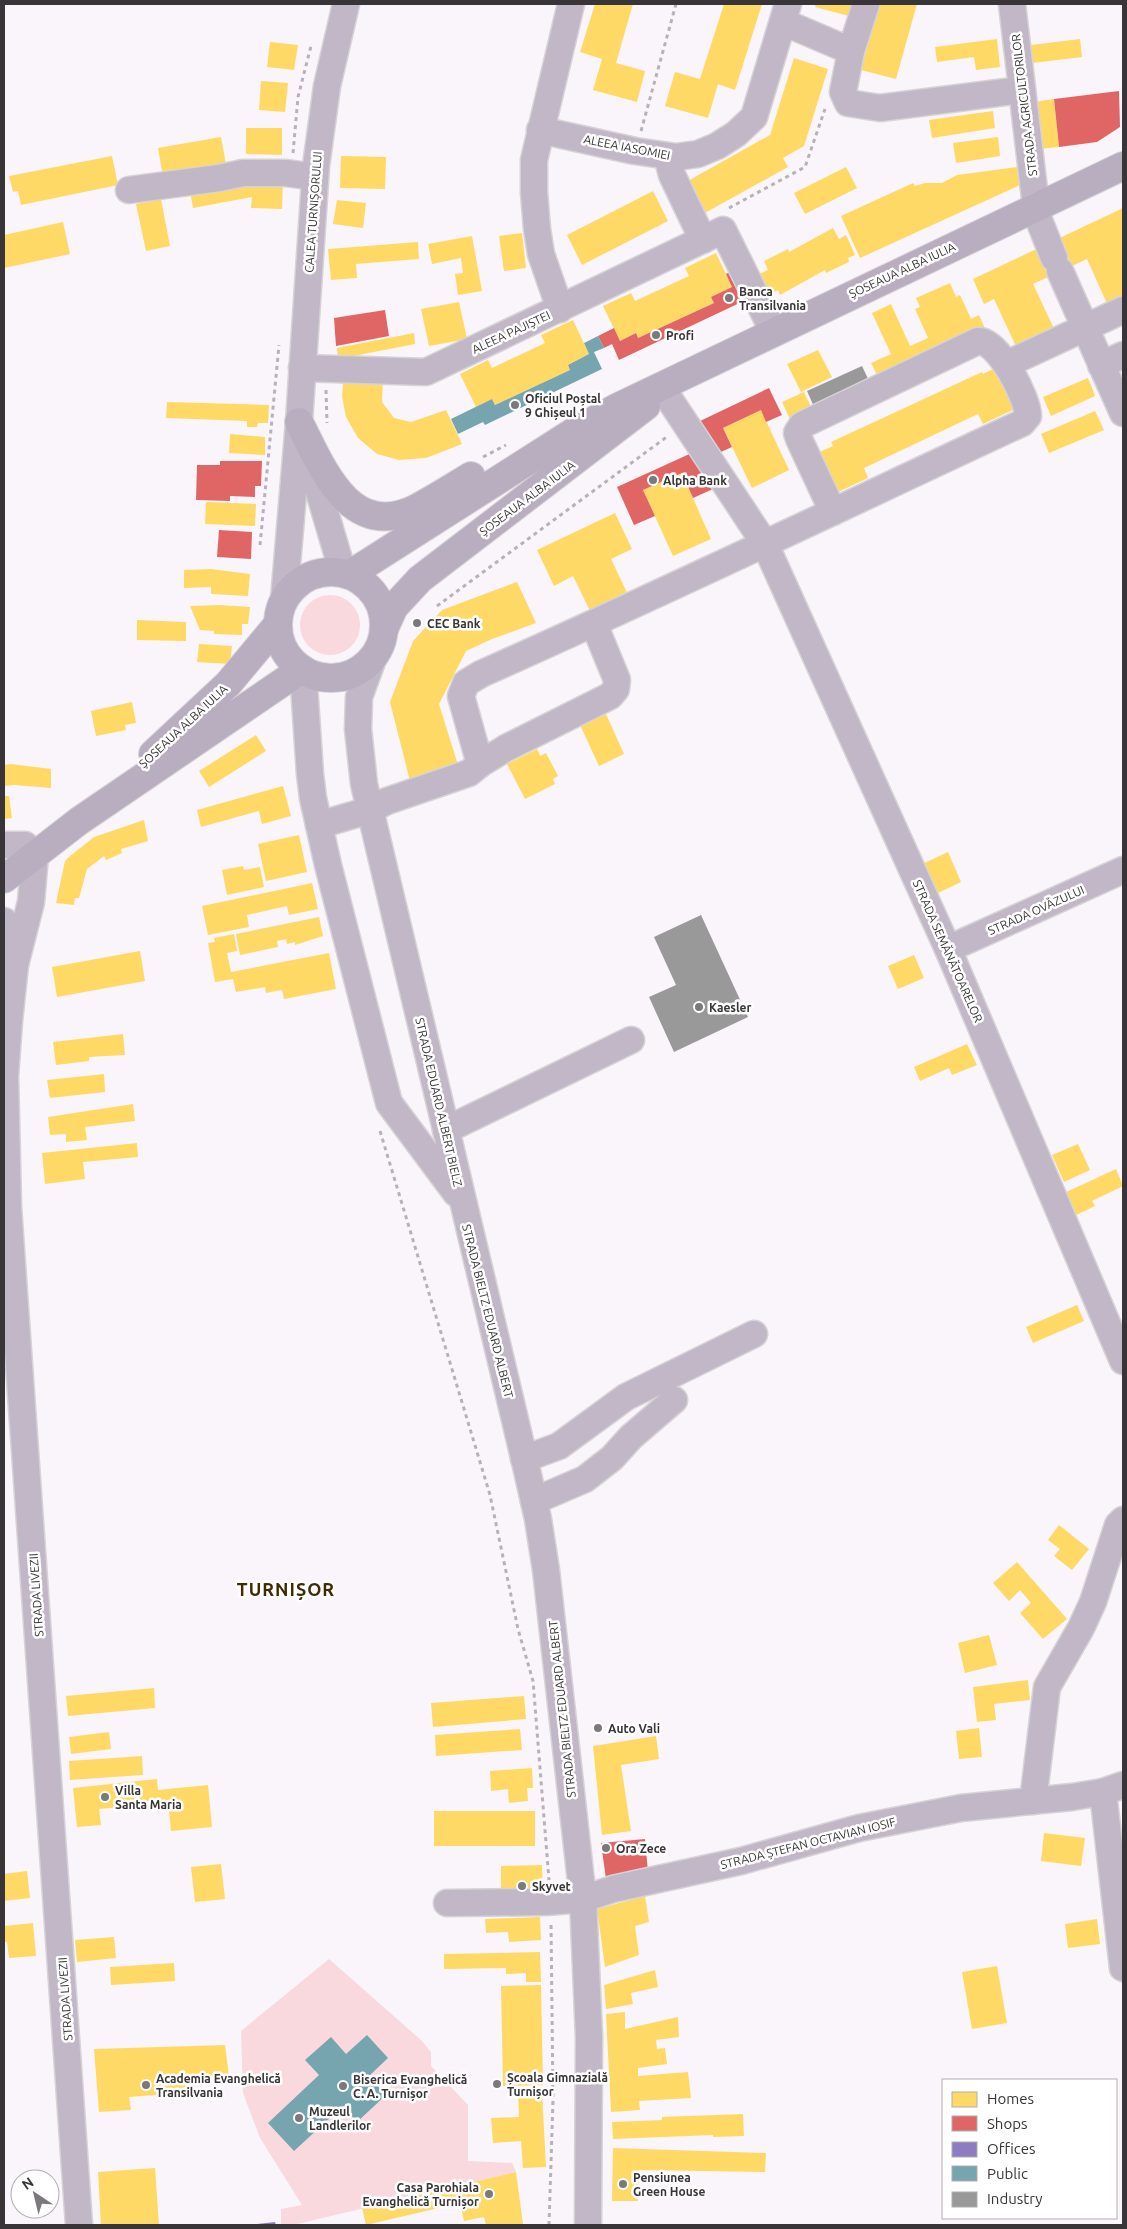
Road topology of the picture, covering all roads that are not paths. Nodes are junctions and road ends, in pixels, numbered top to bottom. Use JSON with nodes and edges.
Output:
{"nodes":[{"id":1,"x":346,"y":4,"type":"edge"},
{"id":2,"x":571,"y":4,"type":"edge"},
{"id":3,"x":866,"y":4,"type":"edge"},
{"id":4,"x":1012,"y":4,"type":"edge"},
{"id":5,"x":785,"y":13,"type":"edge"},
{"id":6,"x":851,"y":51,"type":"junction"},
{"id":7,"x":1022,"y":90,"type":"junction"},
{"id":8,"x":540,"y":130,"type":"junction"},
{"id":9,"x":667,"y":156,"type":"junction"},
{"id":10,"x":1123,"y":166,"type":"edge"},
{"id":11,"x":315,"y":177,"type":"junction"},
{"id":12,"x":129,"y":190,"type":"dead end"},
{"id":13,"x":1036,"y":207,"type":"junction"},
{"id":14,"x":713,"y":235,"type":"junction"},
{"id":15,"x":560,"y":310,"type":"junction"},
{"id":16,"x":1123,"y":310,"type":"edge"},
{"id":17,"x":1084,"y":328,"type":"junction"},
{"id":18,"x":773,"y":332,"type":"junction"},
{"id":19,"x":1112,"y":360,"type":"edge"},
{"id":20,"x":1007,"y":364,"type":"junction"},
{"id":21,"x":302,"y":368,"type":"junction"},
{"id":22,"x":673,"y":384,"type":"junction"},
{"id":23,"x":1123,"y":414,"type":"edge"},
{"id":24,"x":299,"y":422,"type":"junction"},
{"id":25,"x":833,"y":512,"type":"junction"},
{"id":26,"x":766,"y":544,"type":"junction"},
{"id":27,"x":346,"y":574,"type":"junction"},
{"id":28,"x":281,"y":612,"type":"junction"},
{"id":29,"x":594,"y":624,"type":"junction"},
{"id":30,"x":384,"y":629,"type":"junction"},
{"id":31,"x":374,"y":656,"type":"junction"},
{"id":32,"x":302,"y":670,"type":"junction"},
{"id":33,"x":480,"y":764,"type":"junction"},
{"id":34,"x":370,"y":810,"type":"junction"},
{"id":35,"x":79,"y":821,"type":"junction"},
{"id":36,"x":319,"y":825,"type":"junction"},
{"id":37,"x":4,"y":845,"type":"edge"},
{"id":38,"x":35,"y":855,"type":"junction"},
{"id":39,"x":1123,"y":870,"type":"edge"},
{"id":40,"x":4,"y":879,"type":"edge"},
{"id":41,"x":4,"y":921,"type":"edge"},
{"id":42,"x":948,"y":949,"type":"junction"},
{"id":43,"x":15,"y":965,"type":"junction"},
{"id":44,"x":631,"y":1040,"type":"dead end"},
{"id":45,"x":446,"y":1130,"type":"junction"},
{"id":46,"x":462,"y":1201,"type":"junction"},
{"id":47,"x":754,"y":1334,"type":"dead end"},
{"id":48,"x":1123,"y":1361,"type":"edge"},
{"id":49,"x":674,"y":1400,"type":"dead end"},
{"id":50,"x":524,"y":1460,"type":"junction"},
{"id":51,"x":534,"y":1501,"type":"junction"},
{"id":52,"x":1123,"y":1520,"type":"edge"},
{"id":53,"x":1113,"y":1788,"type":"edge"},
{"id":54,"x":1033,"y":1801,"type":"junction"},
{"id":55,"x":583,"y":1899,"type":"junction"},
{"id":56,"x":446,"y":1903,"type":"dead end"},
{"id":57,"x":1123,"y":1968,"type":"edge"},
{"id":58,"x":79,"y":2225,"type":"edge"},
{"id":59,"x":588,"y":2225,"type":"edge"}],
"edges":[{"from":1,"to":11,"type":"street","name":"CALEA TURNIȘORULUI"},
{"from":2,"to":8,"type":"street","name":"ALEEA PAJIȘTEI"},
{"from":3,"to":6,"type":"street"},
{"from":4,"to":7,"type":"street","name":"STRADA AGRICULTORILOR"},
{"from":5,"to":6,"type":"street","name":"ALEEA IASOMIEI"},
{"from":5,"to":9,"type":"street","name":"ALEEA IASOMIEI"},
{"from":6,"to":7,"type":"street"},
{"from":7,"to":13,"type":"street","name":"STRADA AGRICULTORILOR"},
{"from":8,"to":9,"type":"street","name":"ALEEA IASOMIEI"},
{"from":8,"to":15,"type":"street","name":"ALEEA PAJIȘTEI"},
{"from":9,"to":14,"type":"street"},
{"from":10,"to":13,"type":"main road","name":"ȘOSEAUA ALBA IULIA"},
{"from":11,"to":12,"type":"street"},
{"from":11,"to":21,"type":"street","name":"CALEA TURNIȘORULUI"},
{"from":13,"to":17,"type":"street","name":"STRADA AGRICULTORILOR"},
{"from":13,"to":18,"type":"main road","name":"ȘOSEAUA ALBA IULIA"},
{"from":14,"to":15,"type":"street"},
{"from":14,"to":18,"type":"street"},
{"from":15,"to":21,"type":"street","name":"ALEEA PAJIȘTEI"},
{"from":16,"to":17,"type":"street"},
{"from":17,"to":19,"type":"street","name":"STRADA AGRICULTORILOR"},
{"from":17,"to":20,"type":"street"},
{"from":18,"to":22,"type":"main road","name":"ȘOSEAUA ALBA IULIA"},
{"from":19,"to":23,"type":"street"},
{"from":20,"to":25,"type":"street"},
{"from":20,"to":25,"type":"street"},
{"from":21,"to":24,"type":"street","name":"CALEA TURNIȘORULUI"},
{"from":22,"to":24,"type":"main road"},
{"from":22,"to":26,"type":"street","name":"STRADA SEMĂNĂTOARELOR"},
{"from":22,"to":27,"type":"main road","name":"ȘOSEAUA ALBA IULIA"},
{"from":22,"to":30,"type":"main road","name":"ȘOSEAUA ALBA IULIA"},
{"from":24,"to":27,"type":"street","name":"CALEA TURNIȘORULUI"},
{"from":24,"to":28,"type":"street","name":"CALEA TURNIȘORULUI"},
{"from":25,"to":26,"type":"street"},
{"from":26,"to":29,"type":"street"},
{"from":26,"to":42,"type":"street","name":"STRADA SEMĂNĂTOARELOR"},
{"from":27,"to":28,"type":"main road","name":"ȘOSEAUA ALBA IULIA"},
{"from":27,"to":30,"type":"main road"},
{"from":28,"to":32,"type":"main road","name":"ȘOSEAUA ALBA IULIA"},
{"from":28,"to":35,"type":"main road","name":"ȘOSEAUA ALBA IULIA"},
{"from":29,"to":33,"type":"street"},
{"from":29,"to":33,"type":"street"},
{"from":30,"to":31,"type":"main road","name":"ȘOSEAUA ALBA IULIA"},
{"from":31,"to":32,"type":"main road","name":"ȘOSEAUA ALBA IULIA"},
{"from":31,"to":34,"type":"street","name":"STRADA EDUARD ALBERT BIELZ"},
{"from":32,"to":35,"type":"main road","name":"ȘOSEAUA ALBA IULIA"},
{"from":32,"to":36,"type":"street","name":"STRADA EDUARD ALBERT BIELZ"},
{"from":33,"to":34,"type":"street"},
{"from":34,"to":36,"type":"street"},
{"from":34,"to":45,"type":"street","name":"STRADA EDUARD ALBERT BIELZ"},
{"from":35,"to":38,"type":"main road","name":"ȘOSEAUA ALBA IULIA"},
{"from":36,"to":46,"type":"street","name":"STRADA EDUARD ALBERT BIELZ"},
{"from":37,"to":38,"type":"street"},
{"from":38,"to":40,"type":"main road","name":"ȘOSEAUA ALBA IULIA"},
{"from":38,"to":43,"type":"street","name":"STRADA LIVEZII"},
{"from":39,"to":42,"type":"street","name":"STRADA OVĂZULUI"},
{"from":41,"to":43,"type":"street","name":"STRADA LIVEZII"},
{"from":42,"to":48,"type":"street","name":"STRADA SEMĂNĂTOARELOR"},
{"from":43,"to":58,"type":"street","name":"STRADA LIVEZII"},
{"from":44,"to":45,"type":"street"},
{"from":45,"to":46,"type":"street","name":"STRADA EDUARD ALBERT BIELZ"},
{"from":46,"to":50,"type":"street","name":"STRADA BIELTZ EDUARD ALBERT"},
{"from":47,"to":50,"type":"street"},
{"from":49,"to":51,"type":"street"},
{"from":50,"to":51,"type":"street","name":"STRADA BIELTZ EDUARD ALBERT"},
{"from":51,"to":55,"type":"street","name":"STRADA BIELTZ EDUARD ALBERT"},
{"from":52,"to":54,"type":"street"},
{"from":53,"to":54,"type":"street","name":"STRADA ȘTEFAN OCTAVIAN IOSIF"},
{"from":53,"to":57,"type":"street"},
{"from":54,"to":55,"type":"street","name":"STRADA ȘTEFAN OCTAVIAN IOSIF"},
{"from":55,"to":56,"type":"street","name":"STRADA ȘTEFAN OCTAVIAN IOSIF"},
{"from":55,"to":59,"type":"street","name":"STRADA BIELTZ EDUARD ALBERT"}]}
